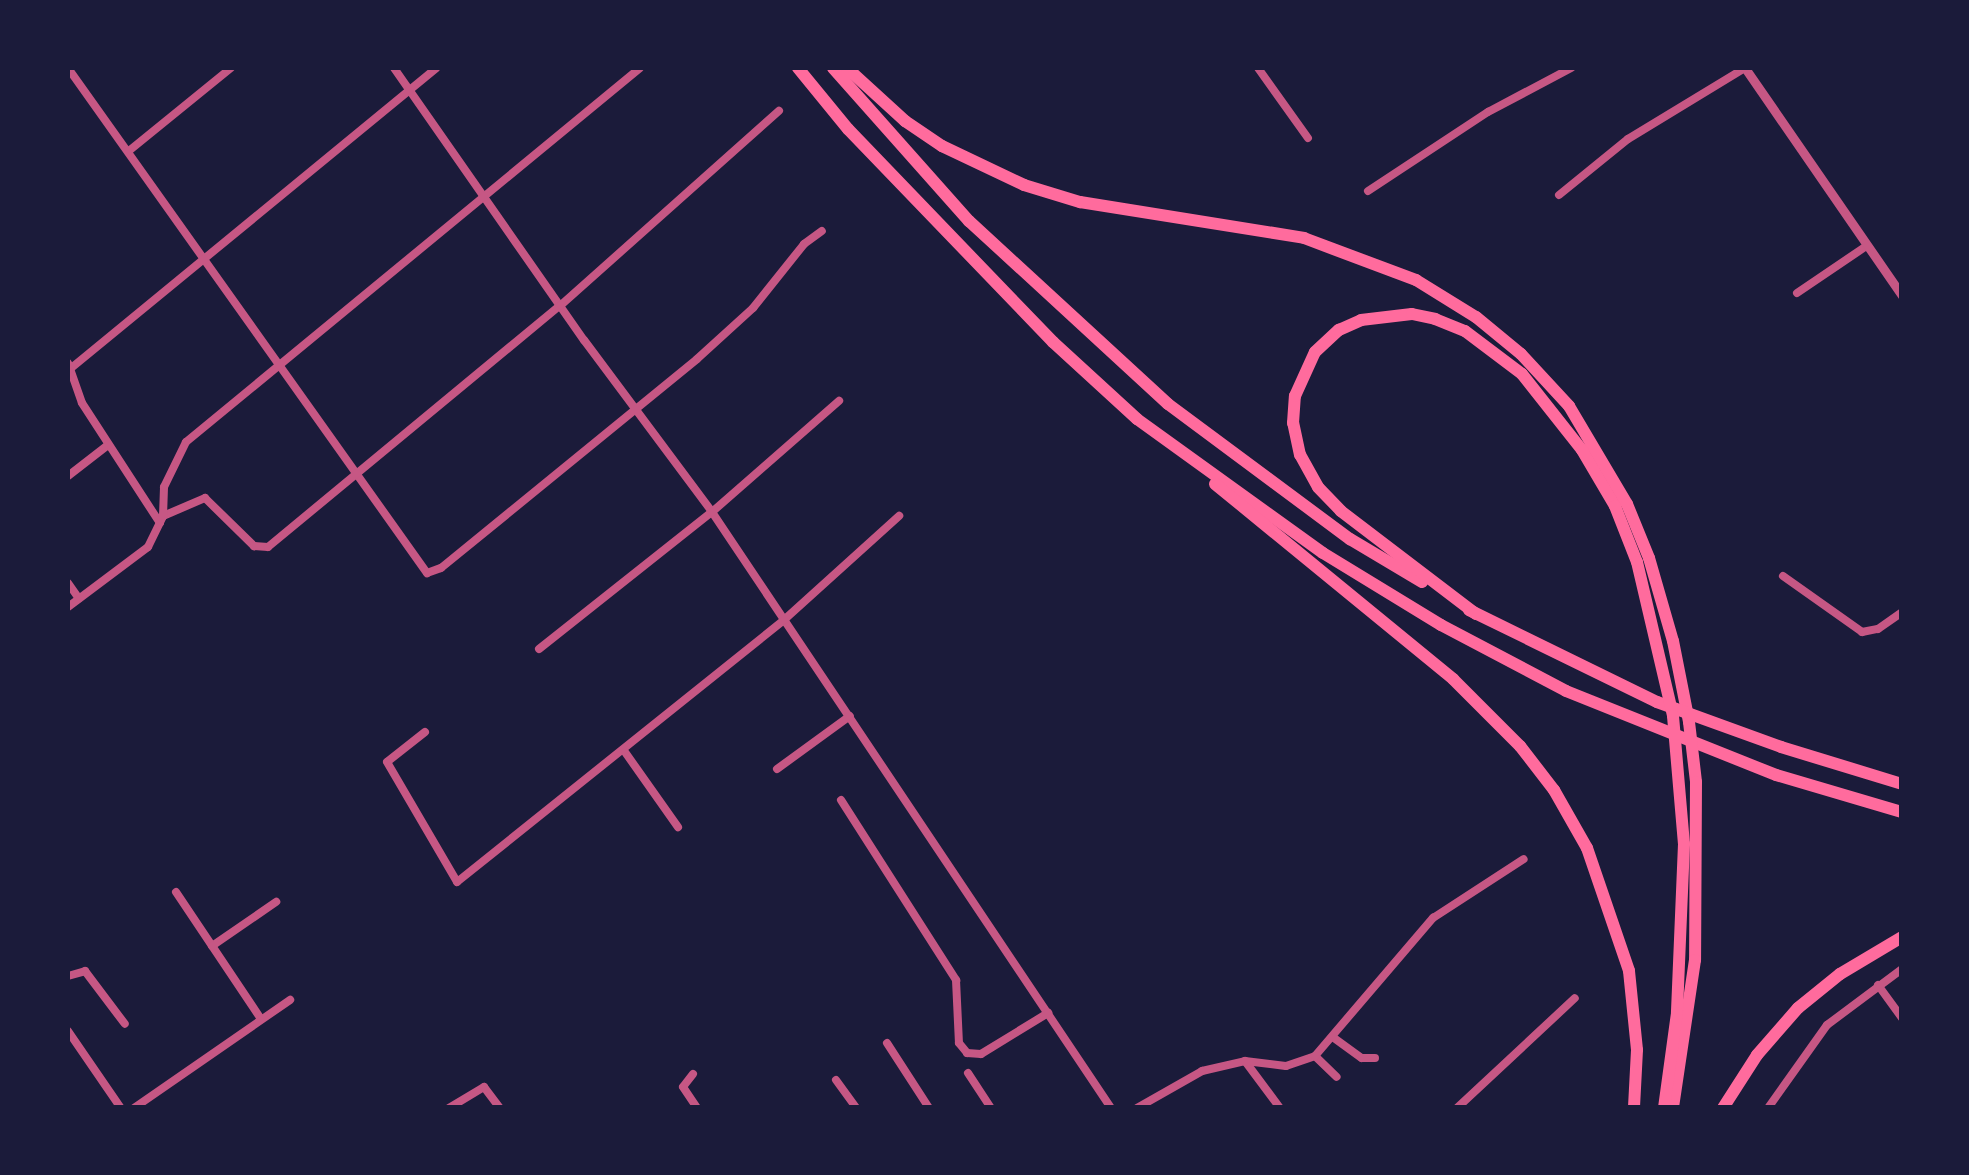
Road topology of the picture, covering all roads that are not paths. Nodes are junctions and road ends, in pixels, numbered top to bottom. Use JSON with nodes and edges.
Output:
{"nodes":[{"id":1,"x":68,"y":68,"type":"edge"},
{"id":2,"x":231,"y":68,"type":"edge"},
{"id":3,"x":394,"y":68,"type":"edge"},
{"id":4,"x":436,"y":68,"type":"edge"},
{"id":5,"x":640,"y":68,"type":"edge"},
{"id":6,"x":798,"y":68,"type":"edge"},
{"id":7,"x":832,"y":68,"type":"edge"},
{"id":8,"x":847,"y":68,"type":"edge"},
{"id":9,"x":1258,"y":68,"type":"edge"},
{"id":10,"x":1571,"y":68,"type":"edge"},
{"id":11,"x":1745,"y":68,"type":"edge"},
{"id":12,"x":410,"y":90,"type":"junction"},
{"id":13,"x":779,"y":112,"type":"dead end"},
{"id":14,"x":1308,"y":138,"type":"dead end"},
{"id":15,"x":130,"y":150,"type":"junction"},
{"id":16,"x":1368,"y":191,"type":"dead end"},
{"id":17,"x":1560,"y":194,"type":"dead end"},
{"id":18,"x":484,"y":197,"type":"junction"},
{"id":19,"x":822,"y":232,"type":"dead end"},
{"id":20,"x":1865,"y":248,"type":"junction"},
{"id":21,"x":206,"y":260,"type":"junction"},
{"id":22,"x":1797,"y":293,"type":"dead end"},
{"id":23,"x":1902,"y":296,"type":"edge"},
{"id":24,"x":561,"y":306,"type":"junction"},
{"id":25,"x":69,"y":366,"type":"edge"},
{"id":26,"x":281,"y":366,"type":"junction"},
{"id":27,"x":839,"y":401,"type":"dead end"},
{"id":28,"x":635,"y":409,"type":"junction"},
{"id":29,"x":108,"y":445,"type":"junction"},
{"id":30,"x":1182,"y":451,"type":"junction"},
{"id":31,"x":360,"y":474,"type":"junction"},
{"id":32,"x":68,"y":476,"type":"edge"},
{"id":33,"x":712,"y":512,"type":"junction"},
{"id":34,"x":900,"y":516,"type":"dead end"},
{"id":35,"x":162,"y":520,"type":"junction"},
{"id":36,"x":1784,"y":576,"type":"dead end"},
{"id":37,"x":68,"y":583,"type":"edge"},
{"id":38,"x":79,"y":599,"type":"junction"},
{"id":39,"x":68,"y":607,"type":"edge"},
{"id":40,"x":1902,"y":612,"type":"edge"},
{"id":41,"x":1476,"y":614,"type":"junction"},
{"id":42,"x":785,"y":619,"type":"junction"},
{"id":43,"x":1666,"y":642,"type":"junction"},
{"id":44,"x":539,"y":648,"type":"dead end"},
{"id":45,"x":850,"y":716,"type":"junction"},
{"id":46,"x":425,"y":732,"type":"dead end"},
{"id":47,"x":625,"y":752,"type":"junction"},
{"id":48,"x":777,"y":769,"type":"dead end"},
{"id":49,"x":1902,"y":784,"type":"edge"},
{"id":50,"x":841,"y":800,"type":"dead end"},
{"id":51,"x":1902,"y":812,"type":"edge"},
{"id":52,"x":678,"y":827,"type":"dead end"},
{"id":53,"x":1524,"y":859,"type":"dead end"},
{"id":54,"x":176,"y":892,"type":"dead end"},
{"id":55,"x":276,"y":902,"type":"dead end"},
{"id":56,"x":1902,"y":937,"type":"edge"},
{"id":57,"x":212,"y":946,"type":"junction"},
{"id":58,"x":1902,"y":968,"type":"edge"},
{"id":59,"x":68,"y":976,"type":"edge"},
{"id":60,"x":1878,"y":986,"type":"junction"},
{"id":61,"x":1575,"y":998,"type":"dead end"},
{"id":62,"x":290,"y":1000,"type":"dead end"},
{"id":63,"x":1048,"y":1013,"type":"junction"},
{"id":64,"x":1902,"y":1018,"type":"edge"},
{"id":65,"x":262,"y":1019,"type":"junction"},
{"id":66,"x":125,"y":1024,"type":"dead end"},
{"id":67,"x":68,"y":1032,"type":"edge"},
{"id":68,"x":1334,"y":1038,"type":"junction"},
{"id":69,"x":887,"y":1043,"type":"dead end"},
{"id":70,"x":1314,"y":1056,"type":"junction"},
{"id":71,"x":1375,"y":1058,"type":"dead end"},
{"id":72,"x":1246,"y":1061,"type":"junction"},
{"id":73,"x":968,"y":1073,"type":"dead end"},
{"id":74,"x":694,"y":1074,"type":"dead end"},
{"id":75,"x":1337,"y":1076,"type":"dead end"},
{"id":76,"x":836,"y":1080,"type":"dead end"},
{"id":77,"x":120,"y":1108,"type":"edge"},
{"id":78,"x":134,"y":1108,"type":"edge"},
{"id":79,"x":449,"y":1108,"type":"edge"},
{"id":80,"x":500,"y":1108,"type":"edge"},
{"id":81,"x":697,"y":1108,"type":"edge"},
{"id":82,"x":856,"y":1108,"type":"edge"},
{"id":83,"x":928,"y":1108,"type":"edge"},
{"id":84,"x":990,"y":1108,"type":"edge"},
{"id":85,"x":1111,"y":1108,"type":"edge"},
{"id":86,"x":1138,"y":1108,"type":"edge"},
{"id":87,"x":1280,"y":1108,"type":"edge"},
{"id":88,"x":1457,"y":1108,"type":"edge"},
{"id":89,"x":1634,"y":1108,"type":"edge"},
{"id":90,"x":1664,"y":1108,"type":"edge"},
{"id":91,"x":1673,"y":1108,"type":"edge"},
{"id":92,"x":1723,"y":1108,"type":"edge"},
{"id":93,"x":1768,"y":1108,"type":"edge"}],
"edges":[{"from":1,"to":15,"type":"street"},
{"from":2,"to":15,"type":"street"},
{"from":3,"to":12,"type":"street"},
{"from":4,"to":12,"type":"street"},
{"from":5,"to":18,"type":"street"},
{"from":6,"to":30,"type":"highway"},
{"from":7,"to":41,"type":"highway"},
{"from":8,"to":43,"type":"highway"},
{"from":9,"to":14,"type":"street"},
{"from":10,"to":16,"type":"street"},
{"from":11,"to":17,"type":"street"},
{"from":11,"to":20,"type":"street"},
{"from":12,"to":18,"type":"street"},
{"from":12,"to":21,"type":"street"},
{"from":13,"to":24,"type":"street"},
{"from":15,"to":21,"type":"street"},
{"from":18,"to":24,"type":"street"},
{"from":18,"to":26,"type":"street"},
{"from":19,"to":28,"type":"street"},
{"from":20,"to":22,"type":"street"},
{"from":20,"to":23,"type":"street"},
{"from":21,"to":25,"type":"street"},
{"from":21,"to":26,"type":"street"},
{"from":24,"to":28,"type":"street"},
{"from":24,"to":31,"type":"street"},
{"from":25,"to":29,"type":"street"},
{"from":26,"to":31,"type":"street"},
{"from":26,"to":35,"type":"street"},
{"from":27,"to":33,"type":"street"},
{"from":28,"to":31,"type":"street"},
{"from":28,"to":33,"type":"street"},
{"from":29,"to":32,"type":"street"},
{"from":29,"to":35,"type":"street"},
{"from":30,"to":51,"type":"highway"},
{"from":30,"to":89,"type":"highway"},
{"from":31,"to":35,"type":"street"},
{"from":33,"to":42,"type":"street"},
{"from":33,"to":44,"type":"street"},
{"from":34,"to":42,"type":"street"},
{"from":35,"to":38,"type":"street"},
{"from":36,"to":40,"type":"street"},
{"from":37,"to":38,"type":"street"},
{"from":38,"to":39,"type":"street"},
{"from":41,"to":43,"type":"highway"},
{"from":41,"to":49,"type":"highway"},
{"from":42,"to":45,"type":"street"},
{"from":42,"to":47,"type":"street"},
{"from":43,"to":90,"type":"highway"},
{"from":43,"to":91,"type":"highway"},
{"from":45,"to":48,"type":"street"},
{"from":45,"to":63,"type":"street"},
{"from":46,"to":47,"type":"street"},
{"from":47,"to":52,"type":"street"},
{"from":50,"to":63,"type":"street"},
{"from":53,"to":68,"type":"street"},
{"from":54,"to":57,"type":"street"},
{"from":55,"to":57,"type":"street"},
{"from":56,"to":92,"type":"highway"},
{"from":57,"to":65,"type":"street"},
{"from":58,"to":60,"type":"street"},
{"from":59,"to":66,"type":"street"},
{"from":60,"to":64,"type":"street"},
{"from":60,"to":93,"type":"street"},
{"from":61,"to":88,"type":"street"},
{"from":62,"to":65,"type":"street"},
{"from":63,"to":85,"type":"street"},
{"from":65,"to":78,"type":"street"},
{"from":67,"to":77,"type":"street"},
{"from":68,"to":70,"type":"street"},
{"from":68,"to":71,"type":"street"},
{"from":69,"to":83,"type":"street"},
{"from":70,"to":72,"type":"street"},
{"from":70,"to":75,"type":"street"},
{"from":72,"to":86,"type":"street"},
{"from":72,"to":87,"type":"street"},
{"from":73,"to":84,"type":"street"},
{"from":74,"to":81,"type":"street"},
{"from":76,"to":82,"type":"street"},
{"from":79,"to":80,"type":"street"}]}
